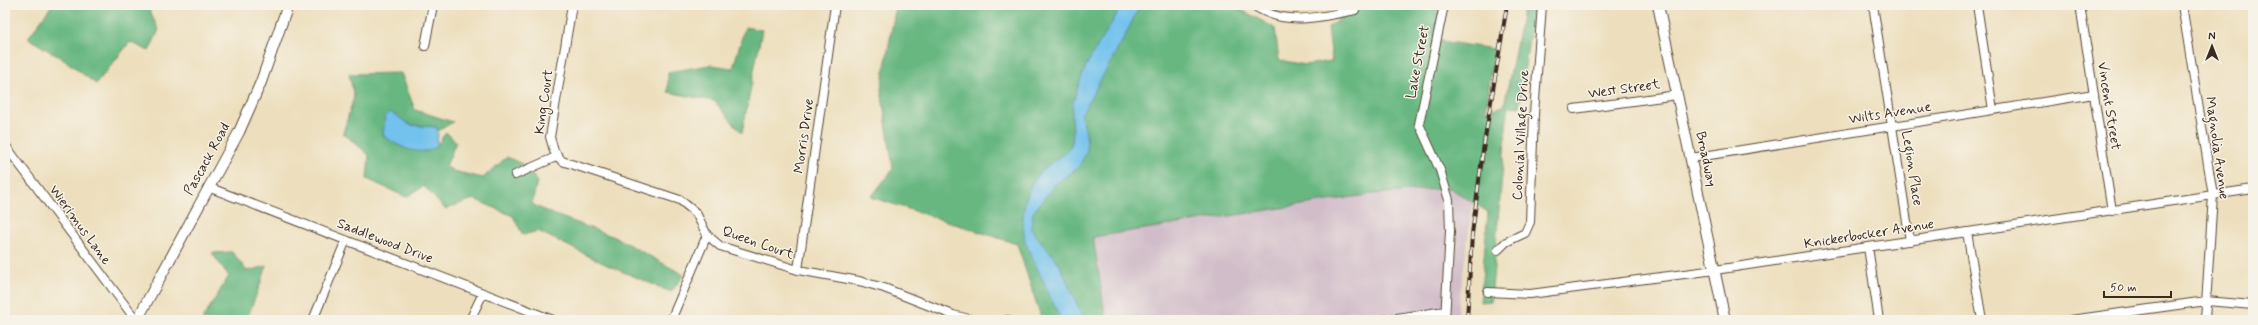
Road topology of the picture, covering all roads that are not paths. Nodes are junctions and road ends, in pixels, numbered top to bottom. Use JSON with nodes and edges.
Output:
{"nodes":[{"id":1,"x":288,"y":5,"type":"edge"},
{"id":2,"x":433,"y":5,"type":"edge"},
{"id":3,"x":572,"y":5,"type":"edge"},
{"id":4,"x":835,"y":5,"type":"edge"},
{"id":5,"x":1254,"y":5,"type":"edge"},
{"id":6,"x":1444,"y":5,"type":"edge"},
{"id":7,"x":1542,"y":5,"type":"edge"},
{"id":8,"x":1658,"y":5,"type":"edge"},
{"id":9,"x":1873,"y":5,"type":"edge"},
{"id":10,"x":1976,"y":5,"type":"edge"},
{"id":11,"x":2080,"y":5,"type":"edge"},
{"id":12,"x":2182,"y":5,"type":"edge"},
{"id":13,"x":1356,"y":8,"type":"edge"},
{"id":14,"x":425,"y":46,"type":"dead end"},
{"id":15,"x":2094,"y":94,"type":"junction"},
{"id":16,"x":1677,"y":95,"type":"junction"},
{"id":17,"x":1574,"y":109,"type":"dead end"},
{"id":18,"x":1993,"y":110,"type":"junction"},
{"id":19,"x":1892,"y":126,"type":"junction"},
{"id":20,"x":5,"y":145,"type":"edge"},
{"id":21,"x":558,"y":156,"type":"junction"},
{"id":22,"x":1691,"y":158,"type":"junction"},
{"id":23,"x":515,"y":175,"type":"dead end"},
{"id":24,"x":208,"y":186,"type":"junction"},
{"id":25,"x":2253,"y":189,"type":"edge"},
{"id":26,"x":2213,"y":195,"type":"junction"},
{"id":27,"x":2112,"y":211,"type":"junction"},
{"id":28,"x":1968,"y":232,"type":"junction"},
{"id":29,"x":707,"y":235,"type":"junction"},
{"id":30,"x":346,"y":240,"type":"junction"},
{"id":31,"x":1910,"y":241,"type":"junction"},
{"id":32,"x":1868,"y":247,"type":"junction"},
{"id":33,"x":1498,"y":250,"type":"dead end"},
{"id":34,"x":798,"y":270,"type":"junction"},
{"id":35,"x":1715,"y":270,"type":"junction"},
{"id":36,"x":1488,"y":292,"type":"dead end"},
{"id":37,"x":483,"y":293,"type":"junction"},
{"id":38,"x":2206,"y":301,"type":"junction"},
{"id":39,"x":2253,"y":306,"type":"edge"},
{"id":40,"x":1445,"y":311,"type":"junction"},
{"id":41,"x":952,"y":317,"type":"edge"},
{"id":42,"x":136,"y":320,"type":"edge"},
{"id":43,"x":313,"y":320,"type":"edge"},
{"id":44,"x":470,"y":320,"type":"edge"},
{"id":45,"x":553,"y":320,"type":"edge"},
{"id":46,"x":671,"y":320,"type":"edge"},
{"id":47,"x":974,"y":320,"type":"edge"},
{"id":48,"x":1383,"y":320,"type":"edge"},
{"id":49,"x":1445,"y":320,"type":"edge"},
{"id":50,"x":1725,"y":320,"type":"edge"},
{"id":51,"x":1879,"y":320,"type":"edge"},
{"id":52,"x":1982,"y":320,"type":"edge"},
{"id":53,"x":2071,"y":320,"type":"edge"},
{"id":54,"x":2205,"y":320,"type":"edge"}],
"edges":[{"from":1,"to":24,"type":"street","name":"Pascack Road"},
{"from":2,"to":14,"type":"street"},
{"from":3,"to":21,"type":"street","name":"King Court"},
{"from":4,"to":34,"type":"street","name":"Morris Drive"},
{"from":5,"to":13,"type":"street"},
{"from":6,"to":40,"type":"street","name":"Lake Street"},
{"from":7,"to":33,"type":"street","name":"Colonial Village Drive"},
{"from":8,"to":16,"type":"street","name":"Broadway"},
{"from":9,"to":19,"type":"street","name":"Legion Place"},
{"from":10,"to":18,"type":"street"},
{"from":11,"to":15,"type":"street","name":"Vincent Street"},
{"from":12,"to":26,"type":"street","name":"Magnolia Avenue"},
{"from":15,"to":18,"type":"street","name":"Wilts Avenue"},
{"from":15,"to":27,"type":"street","name":"Vincent Street"},
{"from":16,"to":17,"type":"street","name":"West Street"},
{"from":16,"to":22,"type":"street","name":"Broadway"},
{"from":18,"to":19,"type":"street","name":"Wilts Avenue"},
{"from":19,"to":22,"type":"street","name":"Wilts Avenue"},
{"from":19,"to":31,"type":"street","name":"Legion Place"},
{"from":20,"to":42,"type":"street","name":"Wierimus Lane"},
{"from":21,"to":23,"type":"street"},
{"from":21,"to":29,"type":"street","name":"Queen Court"},
{"from":22,"to":35,"type":"street","name":"Broadway"},
{"from":24,"to":30,"type":"street","name":"Saddlewood Drive"},
{"from":24,"to":42,"type":"street","name":"Pascack Road"},
{"from":25,"to":26,"type":"street","name":"Knickerbocker Avenue"},
{"from":26,"to":27,"type":"street","name":"Knickerbocker Avenue"},
{"from":26,"to":38,"type":"street","name":"Magnolia Avenue"},
{"from":27,"to":28,"type":"street","name":"Knickerbocker Avenue"},
{"from":28,"to":31,"type":"street","name":"Knickerbocker Avenue"},
{"from":28,"to":52,"type":"street"},
{"from":29,"to":34,"type":"street","name":"Queen Court"},
{"from":29,"to":46,"type":"street"},
{"from":30,"to":37,"type":"street","name":"Saddlewood Drive"},
{"from":30,"to":43,"type":"street"},
{"from":31,"to":32,"type":"street","name":"Knickerbocker Avenue"},
{"from":32,"to":35,"type":"street","name":"Knickerbocker Avenue"},
{"from":32,"to":51,"type":"street"},
{"from":34,"to":41,"type":"street","name":"Queen Court"},
{"from":35,"to":36,"type":"street","name":"Knickerbocker Avenue"},
{"from":35,"to":50,"type":"street","name":"Broadway"},
{"from":37,"to":44,"type":"street"},
{"from":37,"to":45,"type":"street","name":"Saddlewood Drive"},
{"from":38,"to":39,"type":"street"},
{"from":38,"to":53,"type":"street"},
{"from":38,"to":54,"type":"street","name":"Magnolia Avenue"},
{"from":40,"to":48,"type":"street"},
{"from":40,"to":49,"type":"street"},
{"from":41,"to":47,"type":"street","name":"Queen Court"}]}
